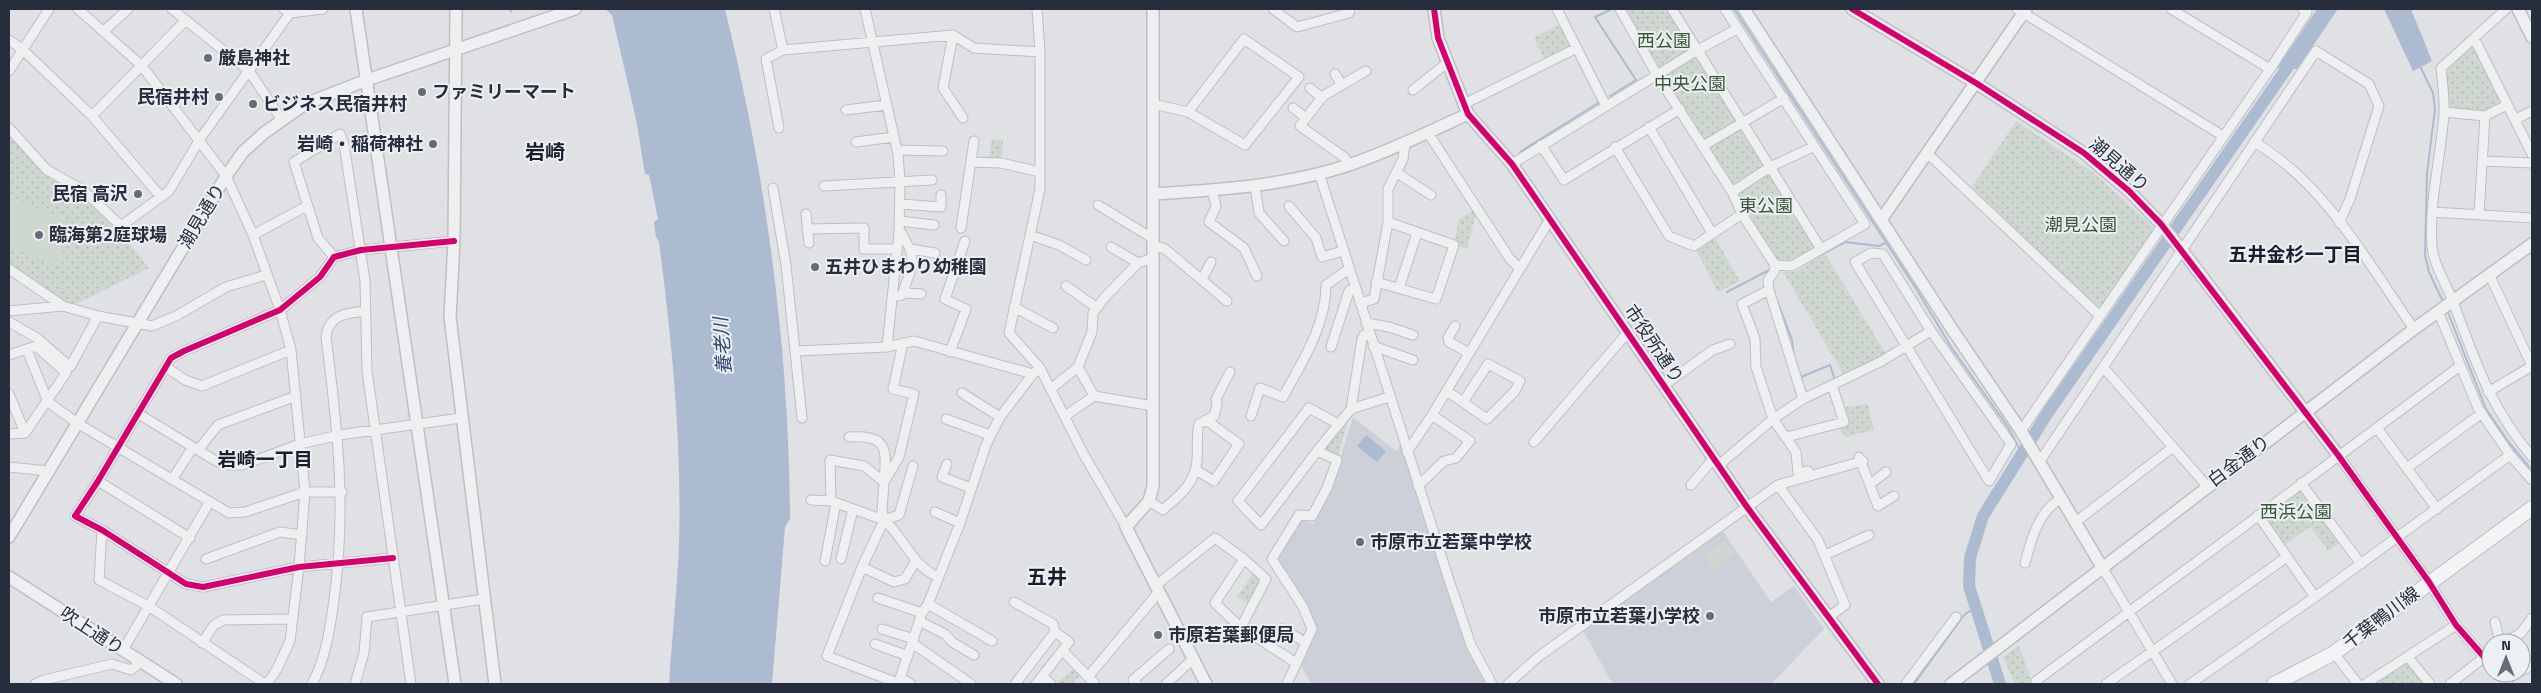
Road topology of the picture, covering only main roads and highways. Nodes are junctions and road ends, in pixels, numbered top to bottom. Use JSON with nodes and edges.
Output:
{"nodes":[{"id":1,"x":2531,"y":513,"type":"edge"},
{"id":2,"x":2274,"y":684,"type":"edge"}],
"edges":[{"from":1,"to":2,"type":"main road","name":"千葉鴨川線"}]}
